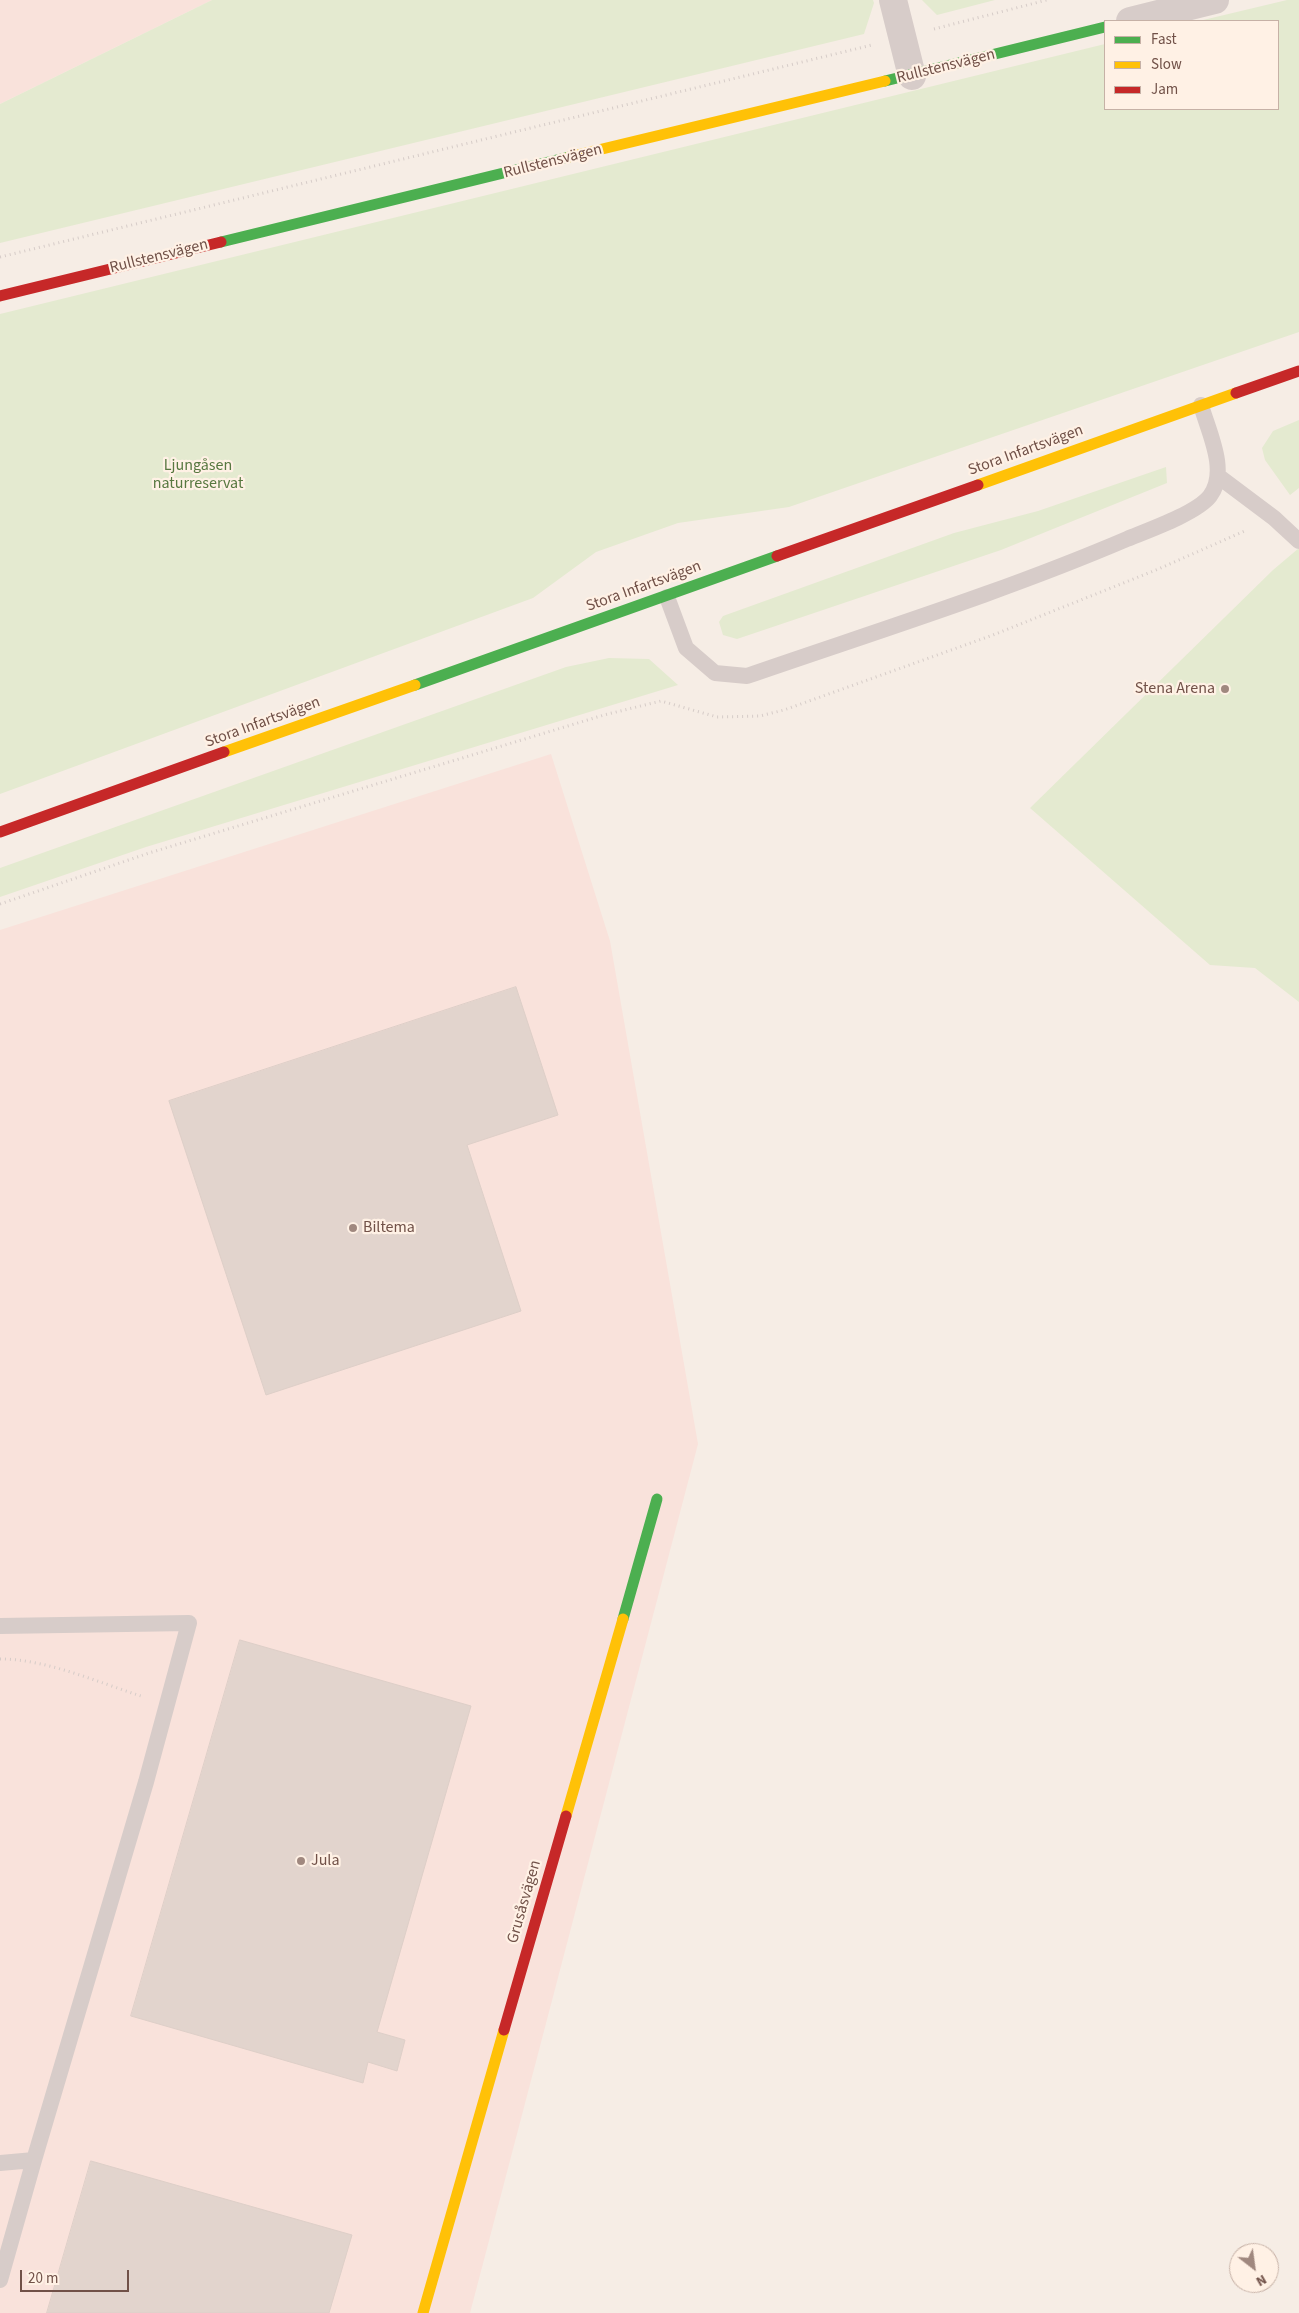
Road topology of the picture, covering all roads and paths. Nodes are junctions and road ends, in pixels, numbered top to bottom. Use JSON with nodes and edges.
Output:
{"nodes":[{"id":1,"x":893,"y":0,"type":"edge"},
{"id":2,"x":1047,"y":0,"type":"edge"},
{"id":3,"x":1215,"y":0,"type":"edge"},
{"id":4,"x":1134,"y":20,"type":"edge"},
{"id":5,"x":1104,"y":27,"type":"edge"},
{"id":6,"x":902,"y":37,"type":"junction"},
{"id":7,"x":912,"y":76,"type":"junction"},
{"id":8,"x":0,"y":257,"type":"edge"},
{"id":9,"x":0,"y":296,"type":"edge"},
{"id":10,"x":1299,"y":371,"type":"edge"},
{"id":11,"x":1201,"y":405,"type":"junction"},
{"id":12,"x":1218,"y":476,"type":"junction"},
{"id":13,"x":1274,"y":518,"type":"junction"},
{"id":14,"x":1299,"y":541,"type":"edge"},
{"id":15,"x":667,"y":596,"type":"junction"},
{"id":16,"x":0,"y":832,"type":"edge"},
{"id":17,"x":0,"y":904,"type":"edge"},
{"id":18,"x":657,"y":1499,"type":"dead end"},
{"id":19,"x":0,"y":1626,"type":"edge"},
{"id":20,"x":0,"y":1660,"type":"edge"},
{"id":21,"x":167,"y":1704,"type":"junction"},
{"id":22,"x":34,"y":2160,"type":"junction"},
{"id":23,"x":0,"y":2163,"type":"edge"},
{"id":24,"x":0,"y":2280,"type":"edge"},
{"id":25,"x":423,"y":2313,"type":"edge"}],
"edges":[{"from":1,"to":6,"type":"street"},
{"from":2,"to":6,"type":"path"},
{"from":3,"to":4,"type":"street"},
{"from":5,"to":7,"type":"street","name":"Rullstensvägen"},
{"from":6,"to":7,"type":"street"},
{"from":6,"to":8,"type":"path"},
{"from":7,"to":9,"type":"street","name":"Rullstensvägen"},
{"from":10,"to":11,"type":"street","name":"Stora Infartsvägen"},
{"from":11,"to":12,"type":"lane"},
{"from":11,"to":15,"type":"street","name":"Stora Infartsvägen"},
{"from":12,"to":13,"type":"lane"},
{"from":12,"to":15,"type":"lane"},
{"from":13,"to":14,"type":"lane"},
{"from":13,"to":17,"type":"path"},
{"from":15,"to":16,"type":"street","name":"Stora Infartsvägen"},
{"from":18,"to":25,"type":"street","name":"Grusåsvägen"},
{"from":19,"to":21,"type":"lane"},
{"from":20,"to":21,"type":"path"},
{"from":21,"to":22,"type":"lane"},
{"from":22,"to":23,"type":"lane"},
{"from":22,"to":24,"type":"lane"}]}
